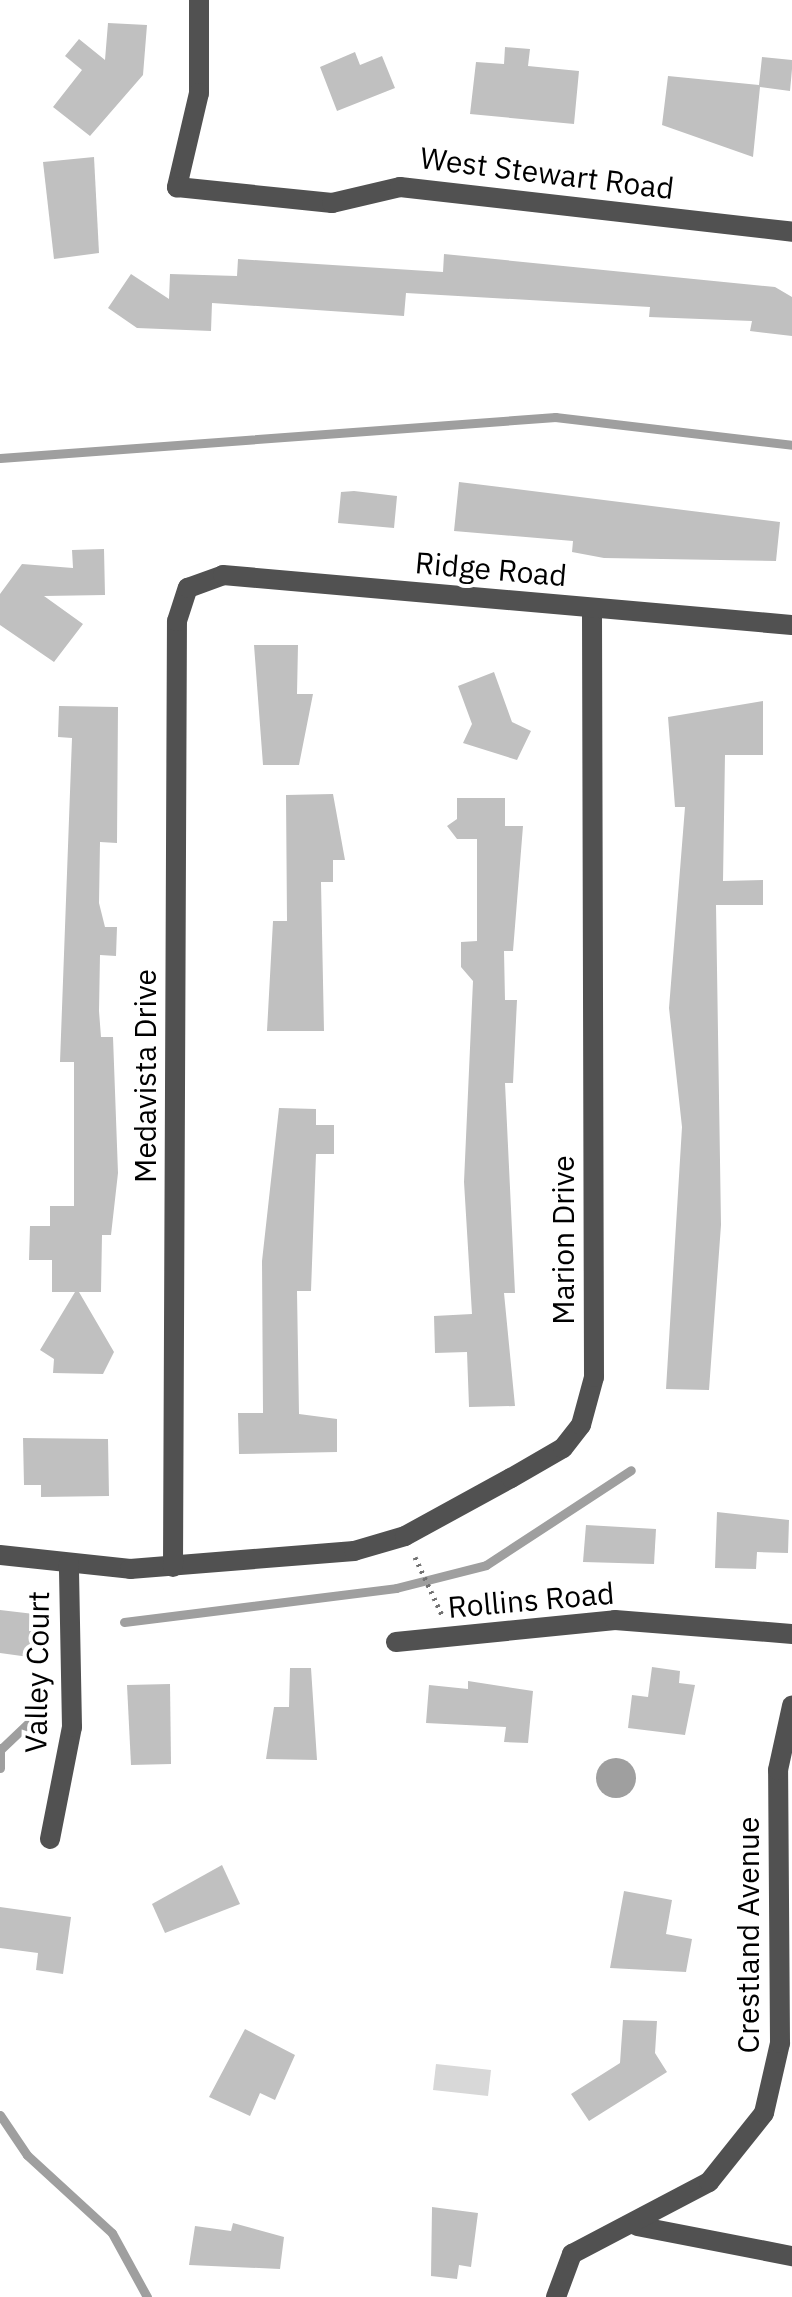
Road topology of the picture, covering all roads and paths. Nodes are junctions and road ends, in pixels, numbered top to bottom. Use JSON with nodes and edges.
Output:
{"nodes":[{"id":1,"x":199,"y":0,"type":"edge"},
{"id":2,"x":792,"y":232,"type":"edge"},
{"id":3,"x":188,"y":588,"type":"joint"},
{"id":4,"x":592,"y":608,"type":"junction"},
{"id":5,"x":792,"y":625,"type":"edge"},
{"id":6,"x":405,"y":1536,"type":"junction"},
{"id":7,"x":0,"y":1556,"type":"edge"},
{"id":8,"x":69,"y":1564,"type":"junction"},
{"id":9,"x":173,"y":1567,"type":"junction"},
{"id":10,"x":792,"y":1634,"type":"edge"},
{"id":11,"x":453,"y":1636,"type":"junction"},
{"id":12,"x":396,"y":1642,"type":"dead end"},
{"id":13,"x":792,"y":1706,"type":"edge"},
{"id":14,"x":50,"y":1839,"type":"dead end"},
{"id":15,"x":637,"y":2226,"type":"junction"},
{"id":16,"x":792,"y":2256,"type":"edge"},
{"id":17,"x":556,"y":2297,"type":"edge"}],
"edges":[{"from":1,"to":2,"type":"street","name":"West Stewart Road"},
{"from":3,"to":4,"type":"street","name":"Ridge Road"},
{"from":3,"to":9,"type":"street","name":"Medavista Drive"},
{"from":4,"to":5,"type":"street","name":"Ridge Road"},
{"from":4,"to":6,"type":"street","name":"Marion Drive"},
{"from":6,"to":9,"type":"street","name":"Marion Drive"},
{"from":6,"to":11,"type":"path"},
{"from":7,"to":8,"type":"street"},
{"from":8,"to":9,"type":"street"},
{"from":8,"to":14,"type":"street","name":"Valley Court"},
{"from":10,"to":11,"type":"street","name":"Rollins Road"},
{"from":11,"to":12,"type":"street","name":"Rollins Road"},
{"from":13,"to":15,"type":"street","name":"Crestland Avenue"},
{"from":15,"to":16,"type":"street"},
{"from":15,"to":17,"type":"street","name":"Crestland Avenue"}]}
